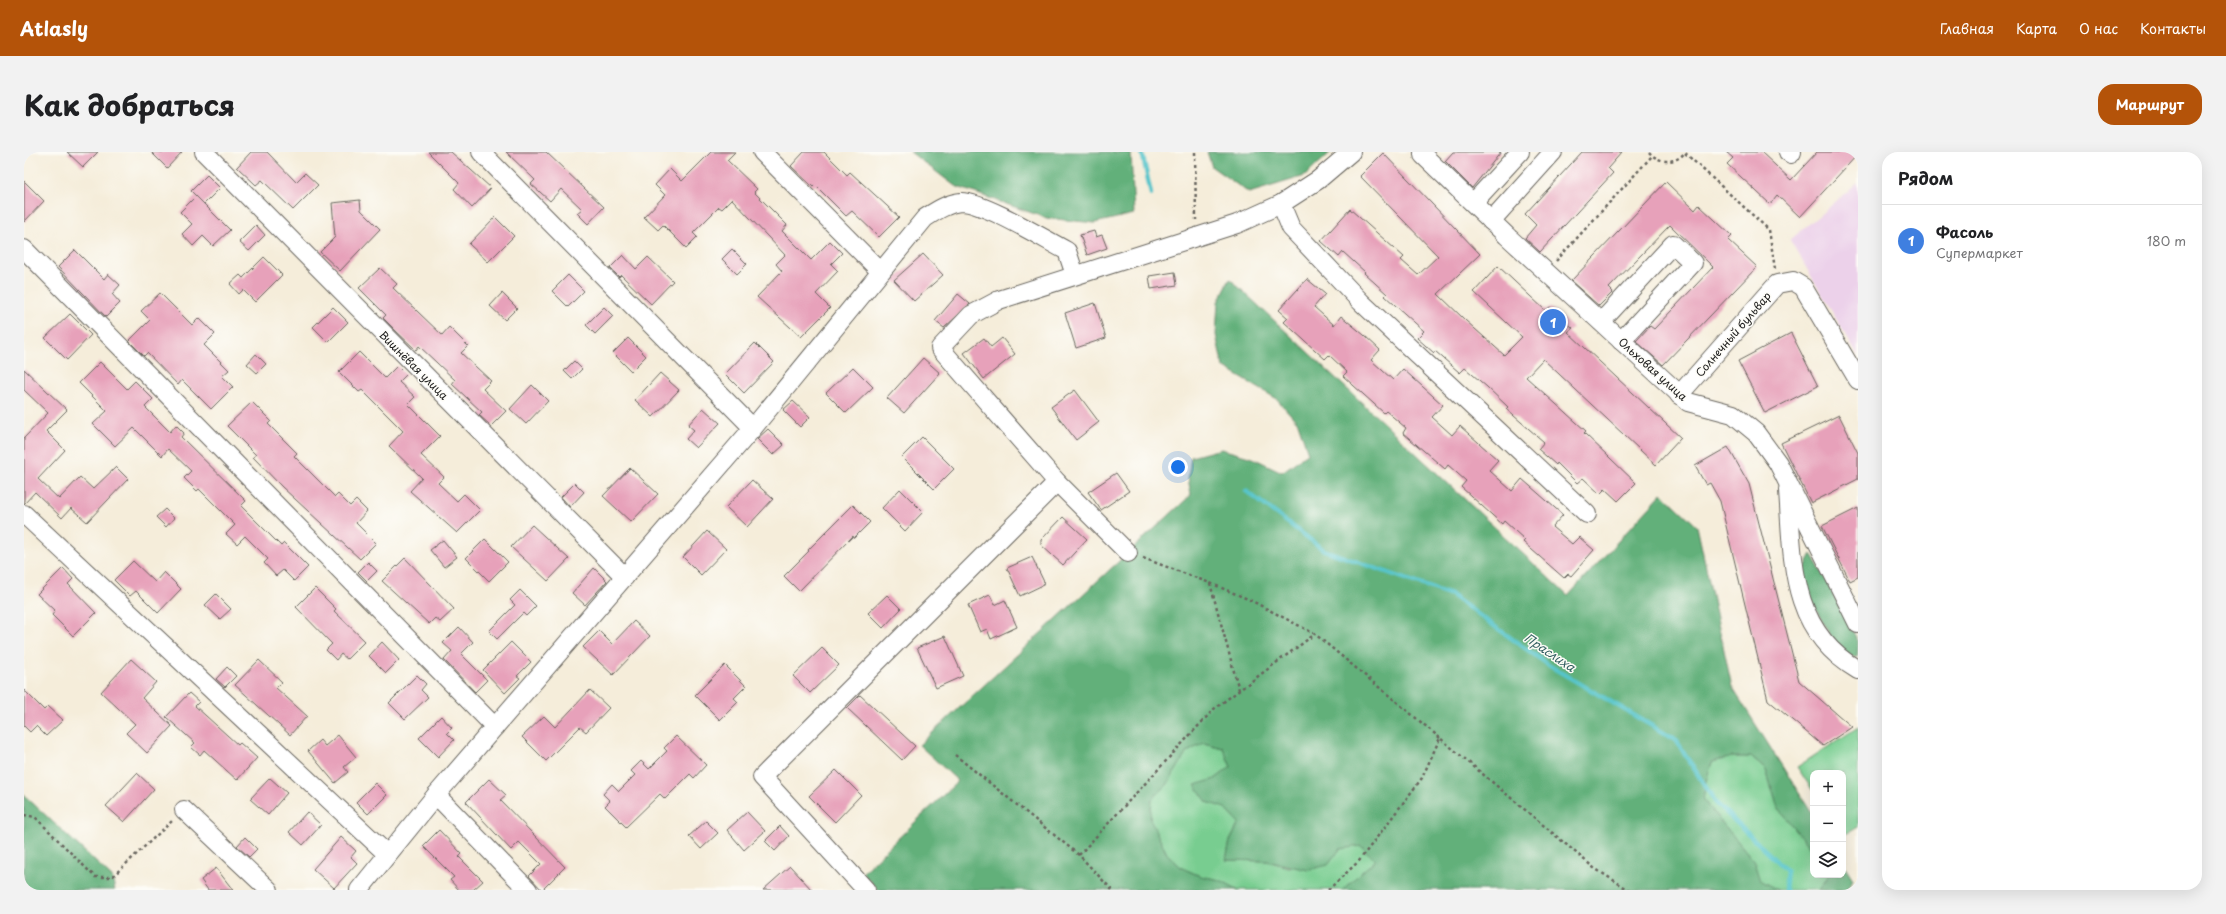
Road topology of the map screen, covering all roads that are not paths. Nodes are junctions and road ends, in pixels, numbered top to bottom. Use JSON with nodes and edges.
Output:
{"nodes":[{"id":1,"x":204,"y":152,"type":"edge"},
{"id":2,"x":481,"y":152,"type":"edge"},
{"id":3,"x":762,"y":152,"type":"edge"},
{"id":4,"x":1351,"y":152,"type":"edge"},
{"id":5,"x":1423,"y":152,"type":"edge"},
{"id":6,"x":1520,"y":152,"type":"edge"},
{"id":7,"x":1553,"y":152,"type":"edge"},
{"id":8,"x":1788,"y":152,"type":"edge"},
{"id":9,"x":1792,"y":152,"type":"edge"},
{"id":10,"x":1473,"y":203,"type":"junction"},
{"id":11,"x":1281,"y":204,"type":"junction"},
{"id":12,"x":1491,"y":221,"type":"junction"},
{"id":13,"x":24,"y":248,"type":"edge"},
{"id":14,"x":880,"y":271,"type":"junction"},
{"id":15,"x":1075,"y":275,"type":"junction"},
{"id":16,"x":1601,"y":322,"type":"junction"},
{"id":17,"x":1621,"y":341,"type":"junction"},
{"id":18,"x":1858,"y":380,"type":"edge"},
{"id":19,"x":1680,"y":395,"type":"junction"},
{"id":20,"x":753,"y":428,"type":"junction"},
{"id":21,"x":1787,"y":481,"type":"junction"},
{"id":22,"x":1057,"y":482,"type":"junction"},
{"id":23,"x":24,"y":514,"type":"edge"},
{"id":24,"x":1587,"y":514,"type":"dead end"},
{"id":25,"x":1128,"y":553,"type":"road end"},
{"id":26,"x":625,"y":577,"type":"junction"},
{"id":27,"x":1858,"y":624,"type":"edge"},
{"id":28,"x":1858,"y":670,"type":"edge"},
{"id":29,"x":495,"y":727,"type":"junction"},
{"id":30,"x":436,"y":795,"type":"junction"},
{"id":31,"x":184,"y":810,"type":"road end"},
{"id":32,"x":387,"y":854,"type":"junction"},
{"id":33,"x":269,"y":890,"type":"edge"},
{"id":34,"x":359,"y":890,"type":"edge"},
{"id":35,"x":528,"y":890,"type":"edge"},
{"id":36,"x":866,"y":890,"type":"edge"}],
"edges":[{"from":1,"to":26,"type":"street","name":"Вишнёвая улица"},
{"from":2,"to":20,"type":"street"},
{"from":3,"to":14,"type":"street"},
{"from":4,"to":11,"type":"street"},
{"from":5,"to":10,"type":"street","name":"Ольховая улица"},
{"from":6,"to":10,"type":"street"},
{"from":7,"to":12,"type":"street"},
{"from":8,"to":9,"type":"street"},
{"from":10,"to":12,"type":"street","name":"Ольховая улица"},
{"from":11,"to":15,"type":"street"},
{"from":11,"to":24,"type":"street"},
{"from":12,"to":16,"type":"street","name":"Ольховая улица"},
{"from":13,"to":29,"type":"street"},
{"from":14,"to":15,"type":"street"},
{"from":14,"to":20,"type":"street"},
{"from":15,"to":22,"type":"street"},
{"from":16,"to":17,"type":"street","name":"Ольховая улица"},
{"from":16,"to":17,"type":"street"},
{"from":17,"to":19,"type":"street","name":"Ольховая улица"},
{"from":18,"to":19,"type":"street","name":"Солнечный бульвар"},
{"from":19,"to":21,"type":"street","name":"Ольховая улица"},
{"from":20,"to":26,"type":"street"},
{"from":21,"to":27,"type":"street","name":"Ольховая улица"},
{"from":21,"to":28,"type":"street"},
{"from":22,"to":25,"type":"street"},
{"from":22,"to":36,"type":"street"},
{"from":23,"to":32,"type":"street"},
{"from":26,"to":29,"type":"street"},
{"from":29,"to":30,"type":"street"},
{"from":30,"to":32,"type":"street"},
{"from":30,"to":35,"type":"street"},
{"from":31,"to":33,"type":"street"},
{"from":32,"to":34,"type":"street"}]}
